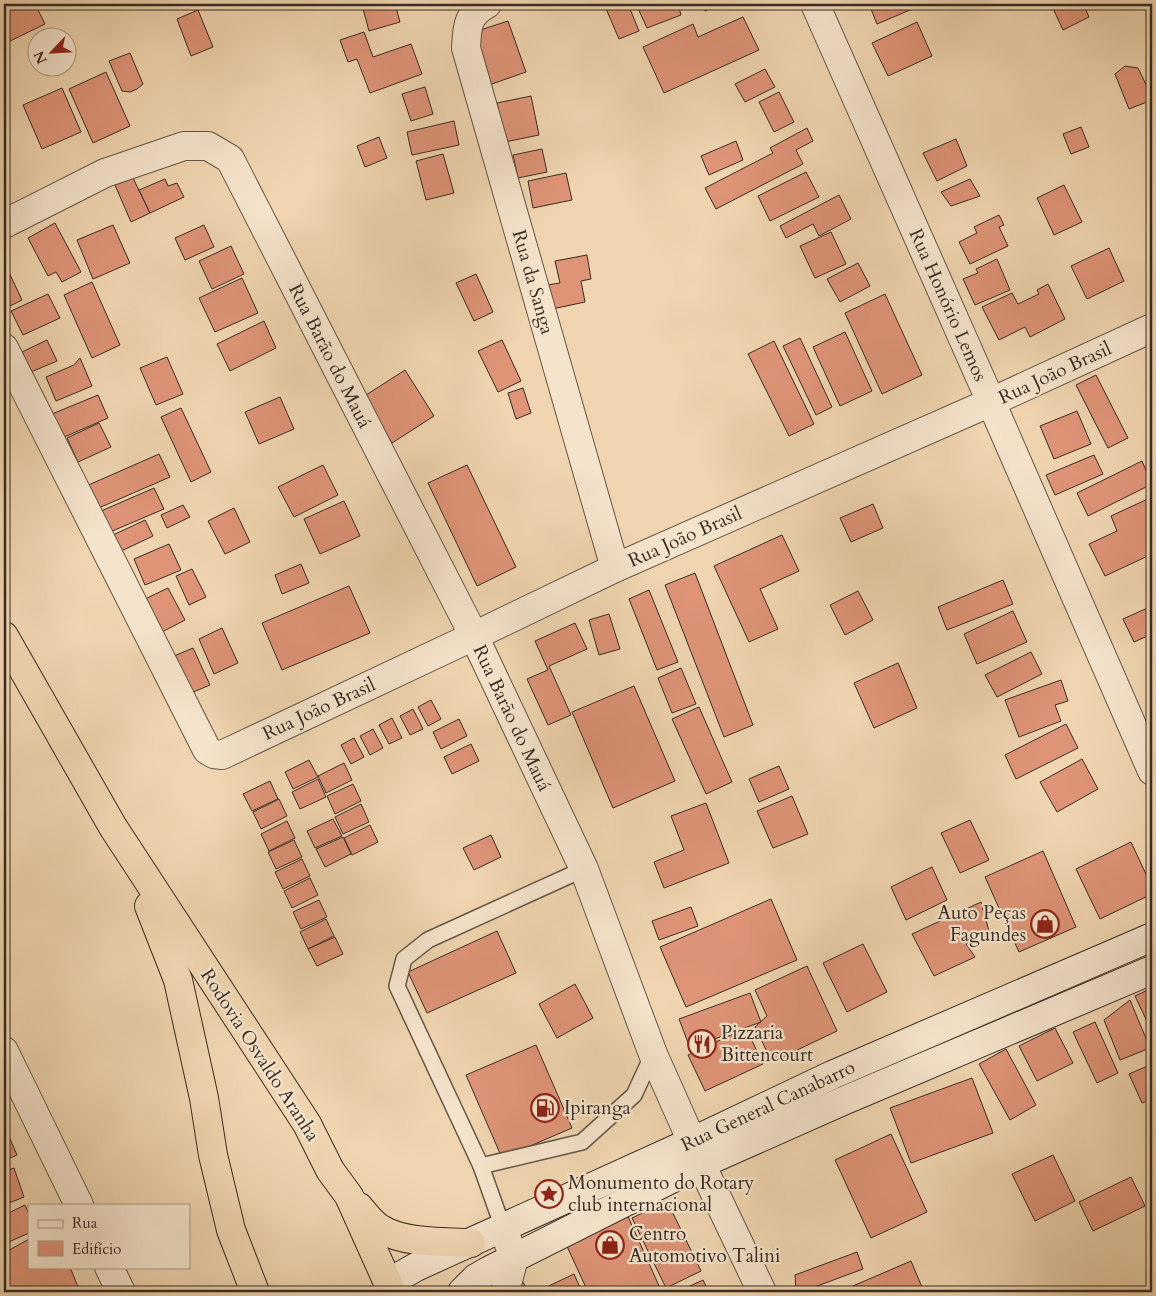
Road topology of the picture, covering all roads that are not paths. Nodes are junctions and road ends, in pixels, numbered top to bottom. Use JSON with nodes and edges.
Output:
{"nodes":[{"id":1,"x":487,"y":4,"type":"edge"},
{"id":2,"x":815,"y":4,"type":"edge"},
{"id":3,"x":4,"y":224,"type":"edge"},
{"id":4,"x":1152,"y":328,"type":"edge"},
{"id":5,"x":4,"y":348,"type":"edge"},
{"id":6,"x":992,"y":402,"type":"junction"},
{"id":7,"x":615,"y":568,"type":"junction"},
{"id":8,"x":4,"y":636,"type":"edge"},
{"id":9,"x":474,"y":636,"type":"junction"},
{"id":10,"x":1152,"y":771,"type":"edge"},
{"id":11,"x":113,"y":827,"type":"junction"},
{"id":12,"x":584,"y":868,"type":"junction"},
{"id":13,"x":1152,"y":937,"type":"edge"},
{"id":14,"x":1152,"y":970,"type":"edge"},
{"id":15,"x":1007,"y":1000,"type":"junction"},
{"id":16,"x":1019,"y":1026,"type":"junction"},
{"id":17,"x":4,"y":1051,"type":"edge"},
{"id":18,"x":653,"y":1054,"type":"junction"},
{"id":19,"x":832,"y":1075,"type":"junction"},
{"id":20,"x":843,"y":1102,"type":"junction"},
{"id":21,"x":696,"y":1153,"type":"junction"},
{"id":22,"x":481,"y":1166,"type":"junction"},
{"id":23,"x":349,"y":1196,"type":"junction"},
{"id":24,"x":79,"y":1204,"type":"edge"},
{"id":25,"x":503,"y":1228,"type":"junction"},
{"id":26,"x":471,"y":1243,"type":"junction"},
{"id":27,"x":514,"y":1258,"type":"junction"},
{"id":28,"x":109,"y":1268,"type":"edge"},
{"id":29,"x":385,"y":1289,"type":"edge"},
{"id":30,"x":121,"y":1292,"type":"edge"},
{"id":31,"x":255,"y":1292,"type":"edge"},
{"id":32,"x":462,"y":1292,"type":"edge"},
{"id":33,"x":505,"y":1292,"type":"edge"},
{"id":34,"x":762,"y":1292,"type":"edge"}],
"edges":[{"from":1,"to":7,"type":"street","name":"Rua da Sanga"},
{"from":2,"to":6,"type":"street","name":"Rua Honório Lemos"},
{"from":3,"to":9,"type":"street","name":"Rua Barão do Mauá"},
{"from":4,"to":6,"type":"street","name":"Rua João Brasil"},
{"from":5,"to":9,"type":"street","name":"Rua João Brasil"},
{"from":6,"to":7,"type":"street","name":"Rua João Brasil"},
{"from":6,"to":10,"type":"street","name":"Rua Honório Lemos"},
{"from":7,"to":9,"type":"street","name":"Rua João Brasil"},
{"from":8,"to":11,"type":"highway","name":"Rodovia Osvaldo Aranha"},
{"from":9,"to":12,"type":"street","name":"Rua Barão do Mauá"},
{"from":11,"to":23,"type":"highway","name":"Rodovia Osvaldo Aranha"},
{"from":11,"to":31,"type":"highway","name":"Rodovia Osvaldo Aranha"},
{"from":12,"to":18,"type":"street","name":"Rua Barão do Mauá"},
{"from":12,"to":22,"type":"lane"},
{"from":13,"to":15,"type":"street","name":"Rua General Canabarro"},
{"from":14,"to":16,"type":"street","name":"Rua General Canabarro"},
{"from":15,"to":16,"type":"street"},
{"from":15,"to":19,"type":"street","name":"Rua General Canabarro"},
{"from":16,"to":20,"type":"street","name":"Rua General Canabarro"},
{"from":17,"to":24,"type":"street"},
{"from":18,"to":21,"type":"street","name":"Rua Barão do Mauá"},
{"from":18,"to":22,"type":"lane"},
{"from":19,"to":20,"type":"street"},
{"from":19,"to":21,"type":"street","name":"Rua General Canabarro"},
{"from":20,"to":21,"type":"street","name":"Rua General Canabarro"},
{"from":21,"to":25,"type":"street","name":"Rua General Canabarro"},
{"from":21,"to":27,"type":"street","name":"Rua General Canabarro"},
{"from":21,"to":34,"type":"street","name":"Rua Barão do Mauá"},
{"from":22,"to":25,"type":"lane"},
{"from":23,"to":26,"type":"highway"},
{"from":23,"to":29,"type":"highway","name":"Rodovia Osvaldo Aranha"},
{"from":25,"to":26,"type":"street","name":"Rua General Canabarro"},
{"from":25,"to":27,"type":"street"},
{"from":26,"to":29,"type":"street","name":"Rua General Canabarro"},
{"from":27,"to":32,"type":"street","name":"Rua General Canabarro"},
{"from":27,"to":33,"type":"street"},
{"from":28,"to":30,"type":"street"}]}
